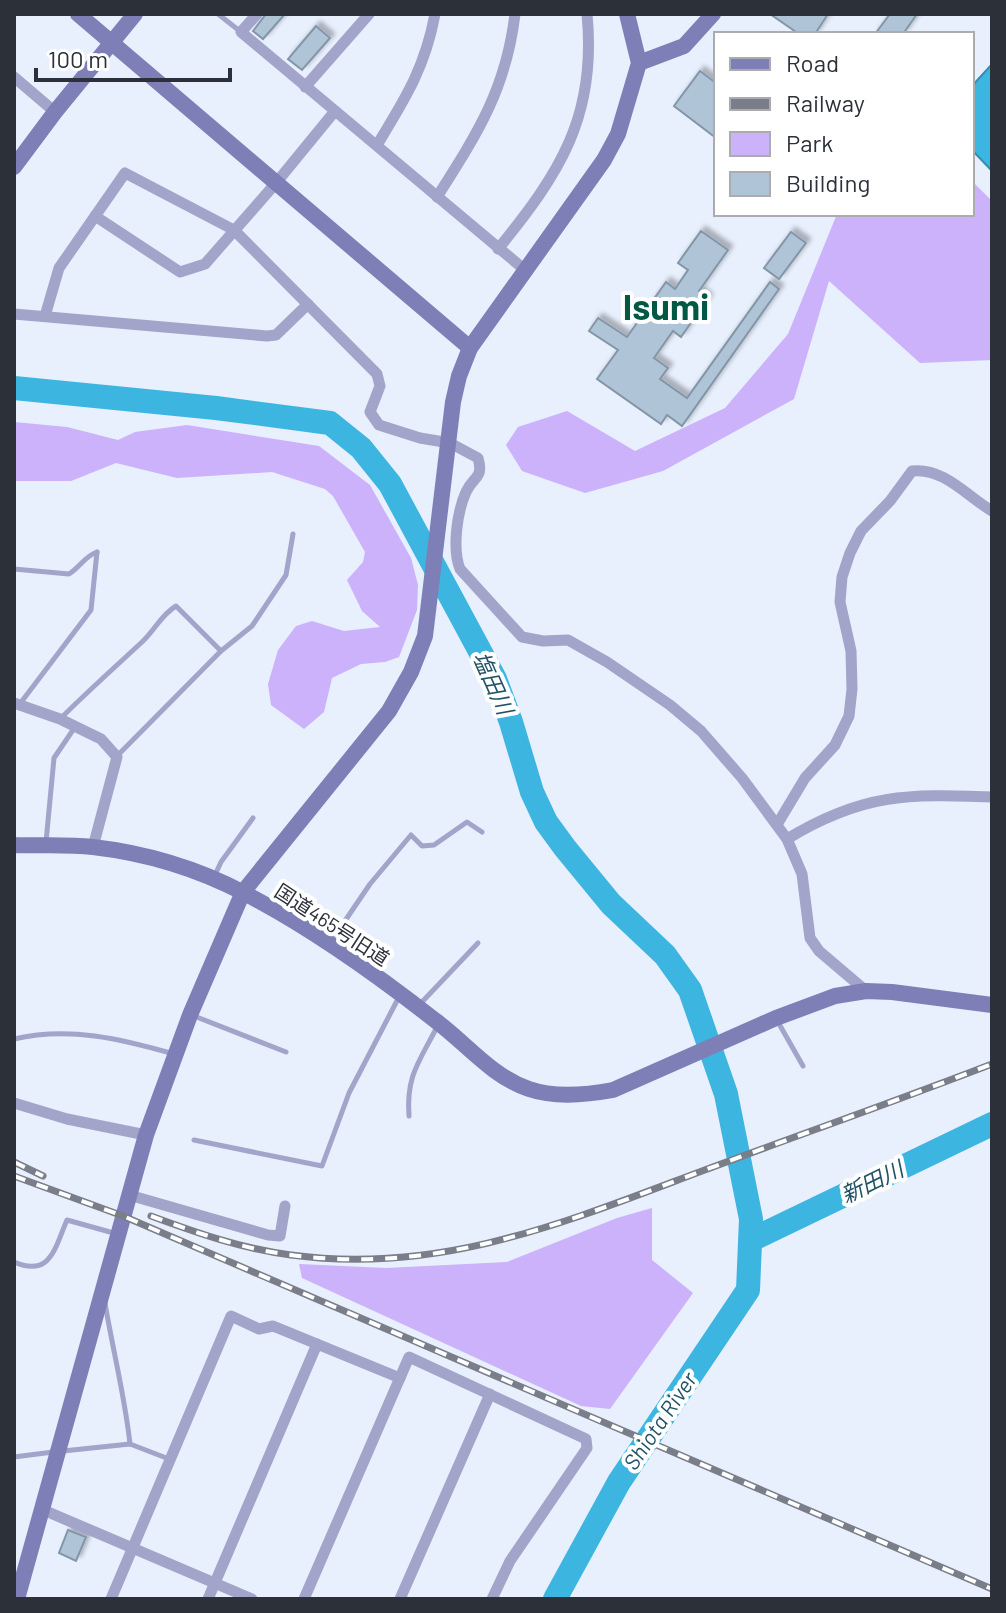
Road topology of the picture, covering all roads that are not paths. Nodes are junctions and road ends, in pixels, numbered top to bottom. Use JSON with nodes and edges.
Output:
{"nodes":[{"id":1,"x":78,"y":14,"type":"edge"},
{"id":2,"x":135,"y":14,"type":"edge"},
{"id":3,"x":218,"y":14,"type":"edge"},
{"id":4,"x":257,"y":14,"type":"edge"},
{"id":5,"x":369,"y":14,"type":"edge"},
{"id":6,"x":435,"y":14,"type":"edge"},
{"id":7,"x":515,"y":14,"type":"edge"},
{"id":8,"x":587,"y":14,"type":"edge"},
{"id":9,"x":627,"y":14,"type":"edge"},
{"id":10,"x":713,"y":14,"type":"edge"},
{"id":11,"x":241,"y":32,"type":"junction"},
{"id":12,"x":111,"y":43,"type":"junction"},
{"id":13,"x":639,"y":63,"type":"junction"},
{"id":14,"x":14,"y":77,"type":"edge"},
{"id":15,"x":305,"y":87,"type":"junction"},
{"id":16,"x":335,"y":111,"type":"junction"},
{"id":17,"x":55,"y":112,"type":"junction"},
{"id":18,"x":377,"y":145,"type":"junction"},
{"id":19,"x":14,"y":167,"type":"edge"},
{"id":20,"x":276,"y":183,"type":"junction"},
{"id":21,"x":437,"y":197,"type":"junction"},
{"id":22,"x":95,"y":216,"type":"junction"},
{"id":23,"x":234,"y":230,"type":"junction"},
{"id":24,"x":498,"y":249,"type":"junction"},
{"id":25,"x":525,"y":270,"type":"junction"},
{"id":26,"x":308,"y":304,"type":"junction"},
{"id":27,"x":14,"y":314,"type":"edge"},
{"id":28,"x":45,"y":316,"type":"junction"},
{"id":29,"x":470,"y":348,"type":"junction"},
{"id":30,"x":450,"y":443,"type":"junction"},
{"id":31,"x":992,"y":511,"type":"edge"},
{"id":32,"x":293,"y":534,"type":"dead end"},
{"id":33,"x":14,"y":569,"type":"edge"},
{"id":34,"x":221,"y":651,"type":"junction"},
{"id":35,"x":16,"y":704,"type":"edge"},
{"id":36,"x":60,"y":719,"type":"junction"},
{"id":37,"x":76,"y":726,"type":"junction"},
{"id":38,"x":117,"y":757,"type":"junction"},
{"id":39,"x":992,"y":797,"type":"edge"},
{"id":40,"x":253,"y":818,"type":"dead end"},
{"id":41,"x":778,"y":823,"type":"junction"},
{"id":42,"x":482,"y":832,"type":"dead end"},
{"id":43,"x":787,"y":839,"type":"junction"},
{"id":44,"x":14,"y":845,"type":"edge"},
{"id":45,"x":46,"y":846,"type":"junction"},
{"id":46,"x":93,"y":847,"type":"junction"},
{"id":47,"x":213,"y":880,"type":"junction"},
{"id":48,"x":243,"y":892,"type":"junction"},
{"id":49,"x":478,"y":943,"type":"dead end"},
{"id":50,"x":329,"y":944,"type":"junction"},
{"id":51,"x":866,"y":991,"type":"junction"},
{"id":52,"x":400,"y":994,"type":"junction"},
{"id":53,"x":992,"y":1005,"type":"edge"},
{"id":54,"x":417,"y":1006,"type":"junction"},
{"id":55,"x":190,"y":1015,"type":"junction"},
{"id":56,"x":776,"y":1018,"type":"junction"},
{"id":57,"x":439,"y":1022,"type":"junction"},
{"id":58,"x":14,"y":1039,"type":"edge"},
{"id":59,"x":286,"y":1052,"type":"dead end"},
{"id":60,"x":175,"y":1054,"type":"junction"},
{"id":61,"x":803,"y":1066,"type":"dead end"},
{"id":62,"x":14,"y":1103,"type":"edge"},
{"id":63,"x":409,"y":1116,"type":"dead end"},
{"id":64,"x":146,"y":1135,"type":"junction"},
{"id":65,"x":194,"y":1140,"type":"dead end"},
{"id":66,"x":129,"y":1195,"type":"junction"},
{"id":67,"x":285,"y":1206,"type":"dead end"},
{"id":68,"x":110,"y":1232,"type":"dead end"},
{"id":69,"x":14,"y":1262,"type":"edge"},
{"id":70,"x":103,"y":1291,"type":"junction"},
{"id":71,"x":317,"y":1344,"type":"junction"},
{"id":72,"x":400,"y":1378,"type":"junction"},
{"id":73,"x":490,"y":1394,"type":"junction"},
{"id":74,"x":130,"y":1444,"type":"junction"},
{"id":75,"x":57,"y":1451,"type":"junction"},
{"id":76,"x":14,"y":1457,"type":"edge"},
{"id":77,"x":169,"y":1459,"type":"junction"},
{"id":78,"x":41,"y":1509,"type":"junction"},
{"id":79,"x":132,"y":1548,"type":"junction"},
{"id":80,"x":215,"y":1583,"type":"junction"},
{"id":81,"x":17,"y":1599,"type":"edge"},
{"id":82,"x":111,"y":1599,"type":"edge"},
{"id":83,"x":208,"y":1599,"type":"edge"},
{"id":84,"x":252,"y":1599,"type":"edge"},
{"id":85,"x":304,"y":1599,"type":"edge"},
{"id":86,"x":400,"y":1599,"type":"edge"},
{"id":87,"x":492,"y":1599,"type":"edge"}],
"edges":[{"from":1,"to":12,"type":"street"},
{"from":2,"to":12,"type":"street"},
{"from":3,"to":11,"type":"lane"},
{"from":4,"to":11,"type":"street"},
{"from":5,"to":15,"type":"street"},
{"from":6,"to":18,"type":"street"},
{"from":7,"to":21,"type":"street"},
{"from":8,"to":24,"type":"street"},
{"from":9,"to":13,"type":"street"},
{"from":10,"to":13,"type":"street"},
{"from":11,"to":15,"type":"street"},
{"from":12,"to":17,"type":"street"},
{"from":12,"to":20,"type":"street"},
{"from":13,"to":25,"type":"street"},
{"from":14,"to":17,"type":"street"},
{"from":15,"to":16,"type":"street"},
{"from":16,"to":18,"type":"street"},
{"from":16,"to":20,"type":"street"},
{"from":17,"to":19,"type":"street"},
{"from":18,"to":21,"type":"street"},
{"from":20,"to":23,"type":"street"},
{"from":20,"to":29,"type":"street"},
{"from":21,"to":24,"type":"street"},
{"from":22,"to":23,"type":"street"},
{"from":22,"to":23,"type":"street"},
{"from":22,"to":28,"type":"street"},
{"from":23,"to":26,"type":"street"},
{"from":24,"to":25,"type":"street"},
{"from":25,"to":29,"type":"street"},
{"from":26,"to":28,"type":"street"},
{"from":26,"to":30,"type":"street"},
{"from":27,"to":28,"type":"street"},
{"from":29,"to":30,"type":"street"},
{"from":30,"to":41,"type":"street"},
{"from":30,"to":48,"type":"street"},
{"from":31,"to":41,"type":"street"},
{"from":32,"to":34,"type":"lane"},
{"from":33,"to":35,"type":"lane"},
{"from":34,"to":36,"type":"lane"},
{"from":34,"to":38,"type":"lane"},
{"from":35,"to":36,"type":"street"},
{"from":36,"to":37,"type":"street"},
{"from":37,"to":38,"type":"street"},
{"from":37,"to":45,"type":"lane"},
{"from":38,"to":46,"type":"street"},
{"from":39,"to":43,"type":"street"},
{"from":40,"to":47,"type":"lane"},
{"from":41,"to":43,"type":"street"},
{"from":42,"to":50,"type":"lane"},
{"from":43,"to":51,"type":"street"},
{"from":44,"to":45,"type":"street"},
{"from":45,"to":46,"type":"street"},
{"from":46,"to":47,"type":"street"},
{"from":47,"to":48,"type":"street"},
{"from":48,"to":50,"type":"street","name":"国道465号旧道"},
{"from":48,"to":55,"type":"street","name":"国道465号旧道"},
{"from":49,"to":54,"type":"lane"},
{"from":50,"to":52,"type":"street","name":"国道465号旧道"},
{"from":51,"to":53,"type":"street","name":"国道465号旧道"},
{"from":51,"to":56,"type":"street","name":"国道465号旧道"},
{"from":52,"to":54,"type":"street","name":"国道465号旧道"},
{"from":52,"to":65,"type":"lane"},
{"from":54,"to":57,"type":"street","name":"国道465号旧道"},
{"from":55,"to":59,"type":"lane"},
{"from":55,"to":60,"type":"street","name":"国道465号旧道"},
{"from":56,"to":57,"type":"street","name":"国道465号旧道"},
{"from":56,"to":61,"type":"lane"},
{"from":57,"to":63,"type":"lane"},
{"from":58,"to":60,"type":"lane"},
{"from":60,"to":64,"type":"street","name":"国道465号旧道"},
{"from":62,"to":64,"type":"street"},
{"from":64,"to":66,"type":"street","name":"国道465号旧道"},
{"from":66,"to":67,"type":"street"},
{"from":66,"to":70,"type":"street","name":"国道465号旧道"},
{"from":68,"to":69,"type":"lane"},
{"from":70,"to":74,"type":"lane"},
{"from":70,"to":75,"type":"street","name":"国道465号旧道"},
{"from":71,"to":72,"type":"street"},
{"from":71,"to":77,"type":"street"},
{"from":71,"to":80,"type":"street"},
{"from":72,"to":73,"type":"street"},
{"from":72,"to":85,"type":"street"},
{"from":73,"to":86,"type":"street"},
{"from":73,"to":87,"type":"street"},
{"from":74,"to":75,"type":"lane"},
{"from":74,"to":77,"type":"lane"},
{"from":75,"to":76,"type":"lane"},
{"from":75,"to":78,"type":"street","name":"国道465号旧道"},
{"from":77,"to":79,"type":"street"},
{"from":78,"to":79,"type":"street"},
{"from":78,"to":81,"type":"street","name":"国道465号旧道"},
{"from":79,"to":80,"type":"street"},
{"from":79,"to":82,"type":"street"},
{"from":80,"to":83,"type":"street"},
{"from":80,"to":84,"type":"street"}]}
